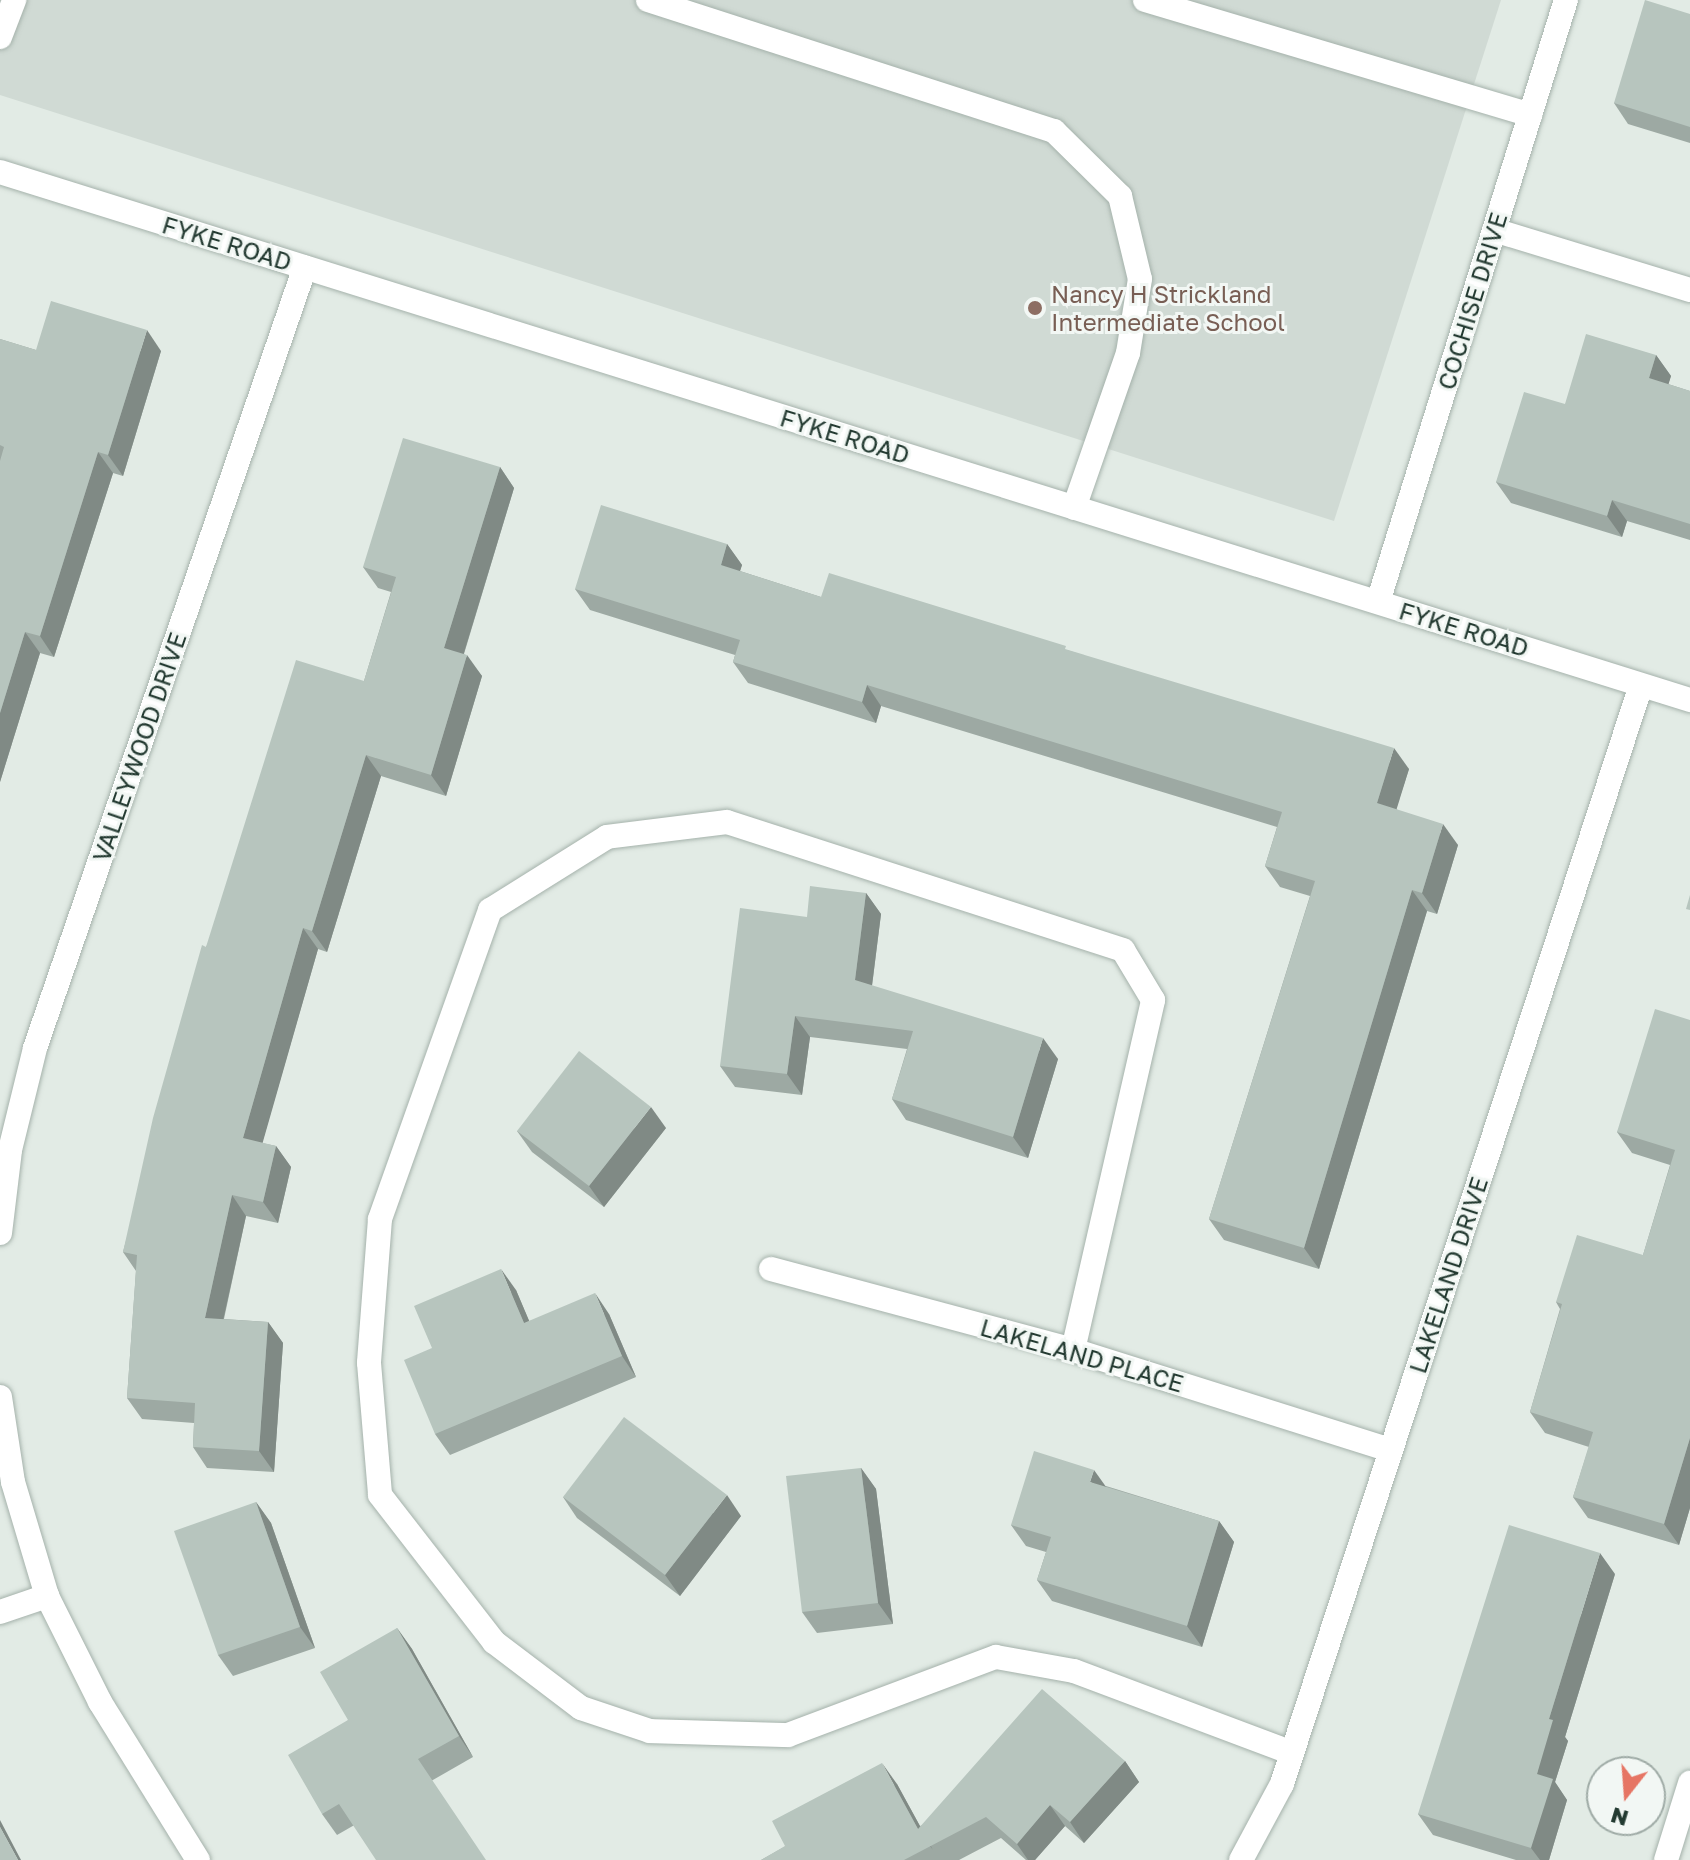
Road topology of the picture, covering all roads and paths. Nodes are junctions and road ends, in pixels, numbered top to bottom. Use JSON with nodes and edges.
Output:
{"nodes":[{"id":1,"x":14,"y":0,"type":"edge"},
{"id":2,"x":648,"y":0,"type":"edge"},
{"id":3,"x":1145,"y":0,"type":"edge"},
{"id":4,"x":1566,"y":0,"type":"edge"},
{"id":5,"x":0,"y":37,"type":"edge"},
{"id":6,"x":1530,"y":115,"type":"junction"},
{"id":7,"x":0,"y":172,"type":"edge"},
{"id":8,"x":1494,"y":230,"type":"junction"},
{"id":9,"x":305,"y":267,"type":"junction"},
{"id":10,"x":1690,"y":290,"type":"edge"},
{"id":11,"x":1074,"y":508,"type":"junction"},
{"id":12,"x":1378,"y":602,"type":"junction"},
{"id":13,"x":1641,"y":685,"type":"junction"},
{"id":14,"x":1690,"y":700,"type":"edge"},
{"id":15,"x":0,"y":1233,"type":"edge"},
{"id":16,"x":771,"y":1269,"type":"dead end"},
{"id":17,"x":1073,"y":1350,"type":"junction"},
{"id":18,"x":0,"y":1397,"type":"edge"},
{"id":19,"x":1391,"y":1450,"type":"junction"},
{"id":20,"x":47,"y":1596,"type":"junction"},
{"id":21,"x":0,"y":1612,"type":"edge"},
{"id":22,"x":1292,"y":1753,"type":"junction"},
{"id":23,"x":1690,"y":1783,"type":"edge"},
{"id":24,"x":198,"y":1860,"type":"edge"},
{"id":25,"x":1241,"y":1860,"type":"edge"},
{"id":26,"x":1666,"y":1860,"type":"edge"}],
"edges":[{"from":1,"to":5,"type":"street"},
{"from":2,"to":11,"type":"street"},
{"from":3,"to":6,"type":"street"},
{"from":4,"to":6,"type":"street","name":"COCHISE DRIVE"},
{"from":6,"to":8,"type":"street","name":"COCHISE DRIVE"},
{"from":7,"to":9,"type":"street","name":"FYKE ROAD"},
{"from":8,"to":10,"type":"street"},
{"from":8,"to":12,"type":"street","name":"COCHISE DRIVE"},
{"from":9,"to":11,"type":"street","name":"FYKE ROAD"},
{"from":9,"to":15,"type":"street","name":"VALLEYWOOD DRIVE"},
{"from":11,"to":12,"type":"street","name":"FYKE ROAD"},
{"from":12,"to":13,"type":"street","name":"FYKE ROAD"},
{"from":13,"to":14,"type":"street","name":"FYKE ROAD"},
{"from":13,"to":19,"type":"street","name":"LAKELAND DRIVE"},
{"from":16,"to":17,"type":"street","name":"LAKELAND PLACE"},
{"from":17,"to":19,"type":"street","name":"LAKELAND PLACE"},
{"from":17,"to":22,"type":"street"},
{"from":18,"to":20,"type":"street"},
{"from":19,"to":22,"type":"street","name":"LAKELAND DRIVE"},
{"from":20,"to":21,"type":"street"},
{"from":20,"to":24,"type":"street"},
{"from":22,"to":25,"type":"street","name":"LAKELAND DRIVE"},
{"from":23,"to":26,"type":"street"}]}
